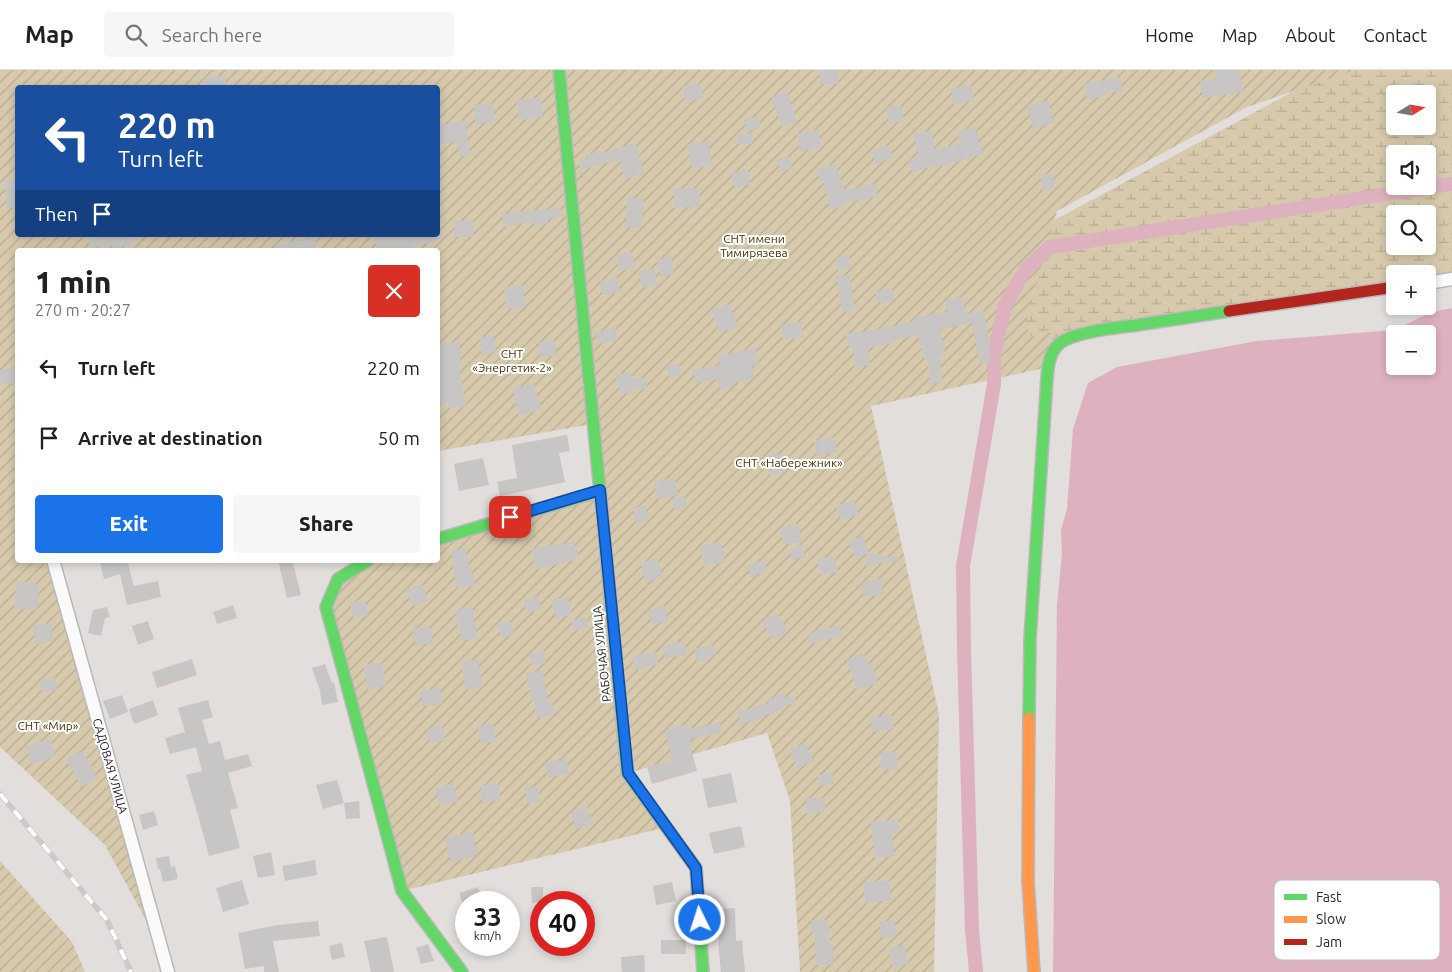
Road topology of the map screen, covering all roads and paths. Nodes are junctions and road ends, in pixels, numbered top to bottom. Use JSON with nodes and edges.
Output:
{"nodes":[{"id":1,"x":558,"y":70,"type":"edge"},
{"id":2,"x":1452,"y":279,"type":"edge"},
{"id":3,"x":1436,"y":282,"type":"edge"},
{"id":4,"x":1386,"y":289,"type":"edge"},
{"id":5,"x":600,"y":490,"type":"junction"},
{"id":6,"x":440,"y":538,"type":"edge"},
{"id":7,"x":54,"y":563,"type":"edge"},
{"id":8,"x":364,"y":563,"type":"edge"},
{"id":9,"x":168,"y":972,"type":"edge"},
{"id":10,"x":462,"y":972,"type":"edge"},
{"id":11,"x":704,"y":972,"type":"edge"},
{"id":12,"x":1034,"y":972,"type":"edge"}],
"edges":[{"from":1,"to":5,"type":"street","name":"РАБОЧАЯ УЛИЦА"},
{"from":2,"to":3,"type":"street"},
{"from":4,"to":12,"type":"street"},
{"from":5,"to":6,"type":"street"},
{"from":5,"to":11,"type":"street","name":"РАБОЧАЯ УЛИЦА"},
{"from":7,"to":9,"type":"street","name":"САДОВАЯ УЛИЦА"},
{"from":8,"to":10,"type":"street"}]}
